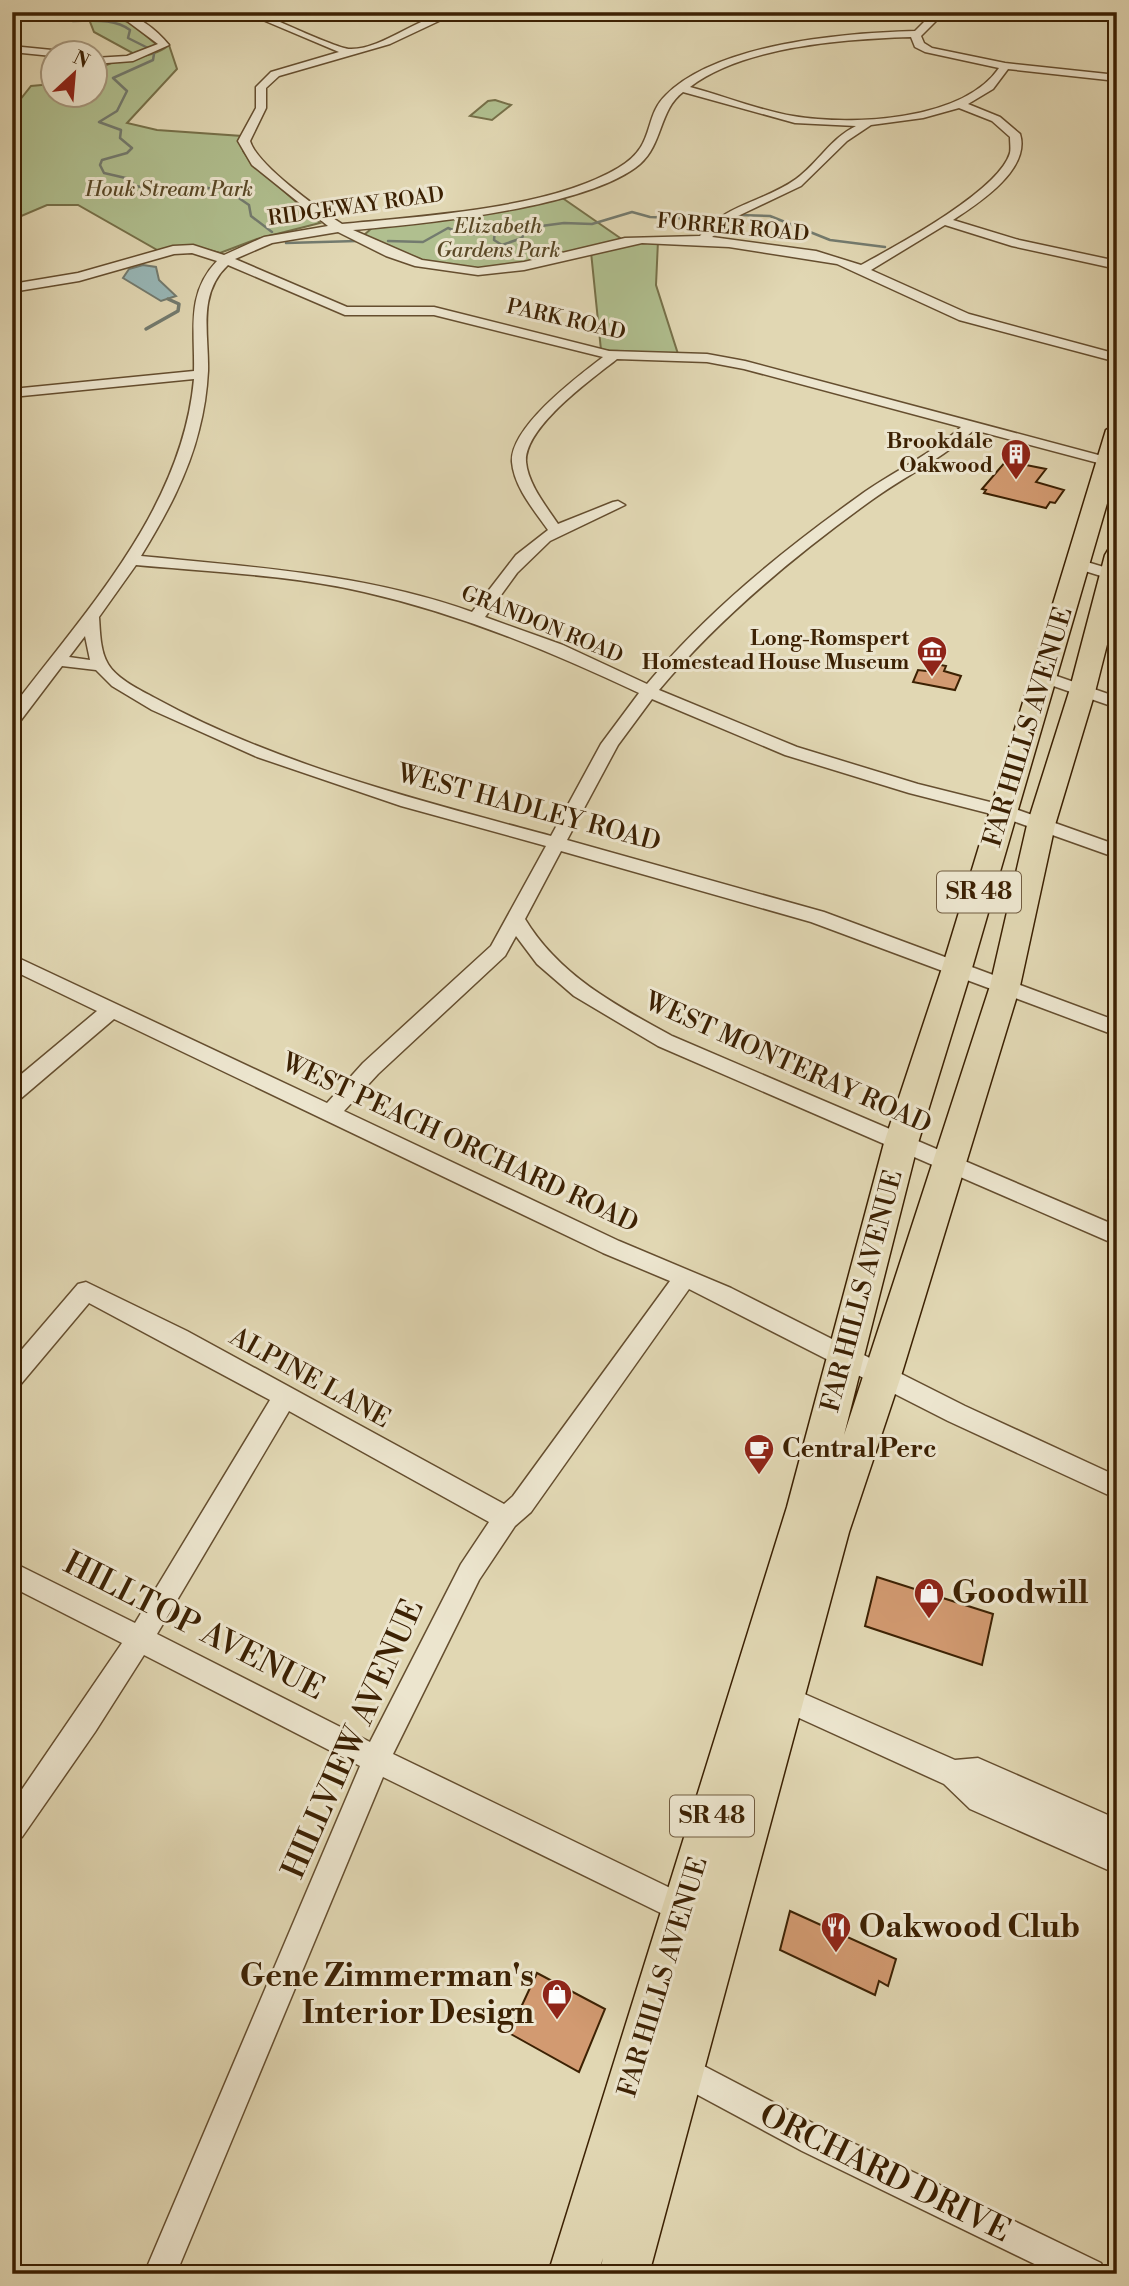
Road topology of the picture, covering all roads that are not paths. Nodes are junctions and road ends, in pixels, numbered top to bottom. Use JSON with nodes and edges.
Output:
{"nodes":[{"id":1,"x":120,"y":12,"type":"edge"},
{"id":2,"x":249,"y":12,"type":"edge"},
{"id":3,"x":453,"y":12,"type":"edge"},
{"id":4,"x":940,"y":12,"type":"edge"},
{"id":5,"x":916,"y":34,"type":"junction"},
{"id":6,"x":12,"y":48,"type":"edge"},
{"id":7,"x":38,"y":51,"type":"edge"},
{"id":8,"x":349,"y":53,"type":"junction"},
{"id":9,"x":108,"y":60,"type":"edge"},
{"id":10,"x":1005,"y":66,"type":"junction"},
{"id":11,"x":1117,"y":78,"type":"edge"},
{"id":12,"x":681,"y":88,"type":"junction"},
{"id":13,"x":957,"y":103,"type":"junction"},
{"id":14,"x":875,"y":121,"type":"junction"},
{"id":15,"x":943,"y":221,"type":"junction"},
{"id":16,"x":340,"y":228,"type":"junction"},
{"id":17,"x":702,"y":242,"type":"junction"},
{"id":18,"x":226,"y":259,"type":"junction"},
{"id":19,"x":1117,"y":265,"type":"edge"},
{"id":20,"x":862,"y":270,"type":"junction"},
{"id":21,"x":12,"y":288,"type":"edge"},
{"id":22,"x":613,"y":356,"type":"junction"},
{"id":23,"x":1117,"y":358,"type":"edge"},
{"id":24,"x":201,"y":374,"type":"junction"},
{"id":25,"x":12,"y":393,"type":"edge"},
{"id":26,"x":970,"y":426,"type":"junction"},
{"id":27,"x":1117,"y":430,"type":"edge"},
{"id":28,"x":1112,"y":462,"type":"edge"},
{"id":29,"x":618,"y":505,"type":"dead end"},
{"id":30,"x":556,"y":531,"type":"junction"},
{"id":31,"x":132,"y":560,"type":"junction"},
{"id":32,"x":1077,"y":564,"type":"junction"},
{"id":33,"x":1115,"y":568,"type":"edge"},
{"id":34,"x":91,"y":617,"type":"junction"},
{"id":35,"x":476,"y":618,"type":"junction"},
{"id":36,"x":57,"y":660,"type":"junction"},
{"id":37,"x":101,"y":666,"type":"junction"},
{"id":38,"x":1045,"y":677,"type":"junction"},
{"id":39,"x":648,"y":691,"type":"junction"},
{"id":40,"x":1082,"y":692,"type":"junction"},
{"id":41,"x":1117,"y":703,"type":"edge"},
{"id":42,"x":12,"y":720,"type":"edge"},
{"id":43,"x":1004,"y":811,"type":"junction"},
{"id":44,"x":1041,"y":825,"type":"junction"},
{"id":45,"x":555,"y":845,"type":"junction"},
{"id":46,"x":1117,"y":852,"type":"edge"},
{"id":47,"x":516,"y":920,"type":"junction"},
{"id":48,"x":494,"y":955,"type":"junction"},
{"id":49,"x":12,"y":961,"type":"edge"},
{"id":50,"x":546,"y":964,"type":"junction"},
{"id":51,"x":957,"y":968,"type":"junction"},
{"id":52,"x":1005,"y":986,"type":"junction"},
{"id":53,"x":112,"y":1009,"type":"junction"},
{"id":54,"x":1117,"y":1029,"type":"edge"},
{"id":55,"x":12,"y":1094,"type":"edge"},
{"id":56,"x":331,"y":1112,"type":"junction"},
{"id":57,"x":901,"y":1143,"type":"junction"},
{"id":58,"x":951,"y":1165,"type":"junction"},
{"id":59,"x":1117,"y":1236,"type":"edge"},
{"id":60,"x":685,"y":1277,"type":"junction"},
{"id":61,"x":845,"y":1356,"type":"junction"},
{"id":62,"x":12,"y":1378,"type":"edge"},
{"id":63,"x":895,"y":1382,"type":"junction"},
{"id":64,"x":285,"y":1396,"type":"junction"},
{"id":65,"x":1117,"y":1488,"type":"edge"},
{"id":66,"x":506,"y":1518,"type":"junction"},
{"id":67,"x":12,"y":1574,"type":"edge"},
{"id":68,"x":140,"y":1639,"type":"junction"},
{"id":69,"x":783,"y":1698,"type":"junction"},
{"id":70,"x":377,"y":1760,"type":"junction"},
{"id":71,"x":954,"y":1774,"type":"junction"},
{"id":72,"x":12,"y":1827,"type":"edge"},
{"id":73,"x":1117,"y":1833,"type":"edge"},
{"id":74,"x":1117,"y":1860,"type":"edge"},
{"id":75,"x":683,"y":1909,"type":"junction"},
{"id":76,"x":681,"y":2069,"type":"junction"},
{"id":77,"x":160,"y":2274,"type":"edge"},
{"id":78,"x":573,"y":2274,"type":"edge"},
{"id":79,"x":624,"y":2274,"type":"edge"},
{"id":80,"x":1090,"y":2274,"type":"edge"}],
"edges":[{"from":1,"to":9,"type":"street"},
{"from":2,"to":8,"type":"street"},
{"from":3,"to":8,"type":"street"},
{"from":4,"to":5,"type":"street"},
{"from":5,"to":10,"type":"street"},
{"from":5,"to":12,"type":"street","name":"RIDGEWAY ROAD"},
{"from":6,"to":7,"type":"street"},
{"from":8,"to":16,"type":"street","name":"FORRER ROAD"},
{"from":10,"to":11,"type":"street"},
{"from":10,"to":13,"type":"street"},
{"from":12,"to":14,"type":"street"},
{"from":12,"to":16,"type":"street","name":"RIDGEWAY ROAD"},
{"from":13,"to":14,"type":"street"},
{"from":13,"to":15,"type":"street"},
{"from":14,"to":17,"type":"street"},
{"from":15,"to":19,"type":"street"},
{"from":15,"to":20,"type":"street"},
{"from":16,"to":17,"type":"street","name":"FORRER ROAD"},
{"from":16,"to":18,"type":"street","name":"RIDGEWAY ROAD"},
{"from":17,"to":20,"type":"street","name":"FORRER ROAD"},
{"from":18,"to":21,"type":"street","name":"PARK ROAD"},
{"from":18,"to":22,"type":"street","name":"PARK ROAD"},
{"from":18,"to":24,"type":"street","name":"RIDGEWAY ROAD"},
{"from":20,"to":23,"type":"street","name":"FORRER ROAD"},
{"from":22,"to":26,"type":"street","name":"PARK ROAD"},
{"from":22,"to":30,"type":"street"},
{"from":24,"to":25,"type":"street"},
{"from":24,"to":31,"type":"street","name":"RIDGEWAY ROAD"},
{"from":26,"to":28,"type":"street","name":"PARK ROAD"},
{"from":26,"to":39,"type":"street"},
{"from":27,"to":28,"type":"main road","name":"FAR HILLS AVENUE","number":"SR 48"},
{"from":28,"to":32,"type":"main road","name":"FAR HILLS AVENUE","number":"SR 48"},
{"from":29,"to":30,"type":"street"},
{"from":30,"to":35,"type":"street"},
{"from":31,"to":34,"type":"street","name":"RIDGEWAY ROAD"},
{"from":31,"to":35,"type":"street","name":"GRANDON ROAD"},
{"from":32,"to":33,"type":"street"},
{"from":32,"to":38,"type":"main road","name":"FAR HILLS AVENUE","number":"SR 48"},
{"from":33,"to":40,"type":"main road","name":"FAR HILLS AVENUE","number":"SR 48"},
{"from":34,"to":36,"type":"street","name":"RIDGEWAY ROAD"},
{"from":34,"to":37,"type":"street"},
{"from":35,"to":39,"type":"street","name":"GRANDON ROAD"},
{"from":36,"to":37,"type":"street"},
{"from":36,"to":42,"type":"street","name":"RIDGEWAY ROAD"},
{"from":37,"to":45,"type":"street","name":"WEST HADLEY ROAD"},
{"from":38,"to":40,"type":"street"},
{"from":38,"to":43,"type":"main road","name":"FAR HILLS AVENUE","number":"SR 48"},
{"from":39,"to":43,"type":"street","name":"GRANDON ROAD"},
{"from":39,"to":45,"type":"street"},
{"from":40,"to":41,"type":"street"},
{"from":40,"to":44,"type":"main road","name":"FAR HILLS AVENUE","number":"SR 48"},
{"from":43,"to":44,"type":"street","name":"GRANDON ROAD"},
{"from":43,"to":51,"type":"main road","name":"FAR HILLS AVENUE","number":"SR 48"},
{"from":44,"to":46,"type":"street","name":"GRANDON ROAD"},
{"from":44,"to":52,"type":"main road","name":"FAR HILLS AVENUE","number":"SR 48"},
{"from":45,"to":47,"type":"street"},
{"from":45,"to":51,"type":"street","name":"WEST HADLEY ROAD"},
{"from":47,"to":48,"type":"street"},
{"from":47,"to":50,"type":"street","name":"WEST MONTERAY ROAD"},
{"from":48,"to":50,"type":"street"},
{"from":48,"to":56,"type":"street"},
{"from":49,"to":53,"type":"street","name":"WEST PEACH ORCHARD ROAD"},
{"from":50,"to":57,"type":"street","name":"WEST MONTERAY ROAD"},
{"from":51,"to":52,"type":"street","name":"WEST HADLEY ROAD"},
{"from":51,"to":57,"type":"main road","name":"FAR HILLS AVENUE","number":"SR 48"},
{"from":52,"to":54,"type":"street","name":"WEST HADLEY ROAD"},
{"from":52,"to":58,"type":"main road","name":"FAR HILLS AVENUE","number":"SR 48"},
{"from":53,"to":55,"type":"street"},
{"from":53,"to":56,"type":"street","name":"WEST PEACH ORCHARD ROAD"},
{"from":56,"to":60,"type":"street","name":"WEST PEACH ORCHARD ROAD"},
{"from":57,"to":58,"type":"street","name":"WEST MONTERAY ROAD"},
{"from":57,"to":61,"type":"main road","name":"FAR HILLS AVENUE","number":"SR 48"},
{"from":58,"to":59,"type":"street","name":"WEST MONTERAY ROAD"},
{"from":58,"to":63,"type":"main road","name":"FAR HILLS AVENUE","number":"SR 48"},
{"from":60,"to":61,"type":"street","name":"WEST PEACH ORCHARD ROAD"},
{"from":60,"to":66,"type":"street","name":"HILLVIEW AVENUE"},
{"from":61,"to":63,"type":"street","name":"WEST PEACH ORCHARD ROAD"},
{"from":61,"to":75,"type":"main road","name":"FAR HILLS AVENUE","number":"SR 48"},
{"from":62,"to":64,"type":"street","name":"ALPINE LANE"},
{"from":63,"to":65,"type":"street","name":"WEST PEACH ORCHARD ROAD"},
{"from":63,"to":69,"type":"main road","name":"FAR HILLS AVENUE","number":"SR 48"},
{"from":64,"to":66,"type":"street","name":"ALPINE LANE"},
{"from":64,"to":68,"type":"street"},
{"from":66,"to":70,"type":"street","name":"HILLVIEW AVENUE"},
{"from":67,"to":68,"type":"street","name":"HILLTOP AVENUE"},
{"from":68,"to":70,"type":"street","name":"HILLTOP AVENUE"},
{"from":68,"to":72,"type":"street"},
{"from":69,"to":71,"type":"street"},
{"from":69,"to":76,"type":"main road","name":"FAR HILLS AVENUE","number":"SR 48"},
{"from":70,"to":75,"type":"street","name":"HILLTOP AVENUE"},
{"from":70,"to":77,"type":"street","name":"HILLVIEW AVENUE"},
{"from":71,"to":73,"type":"street"},
{"from":71,"to":74,"type":"street"},
{"from":75,"to":78,"type":"main road","name":"FAR HILLS AVENUE","number":"SR 48"},
{"from":76,"to":79,"type":"main road","name":"FAR HILLS AVENUE","number":"SR 48"},
{"from":76,"to":80,"type":"street","name":"ORCHARD DRIVE"}]}
